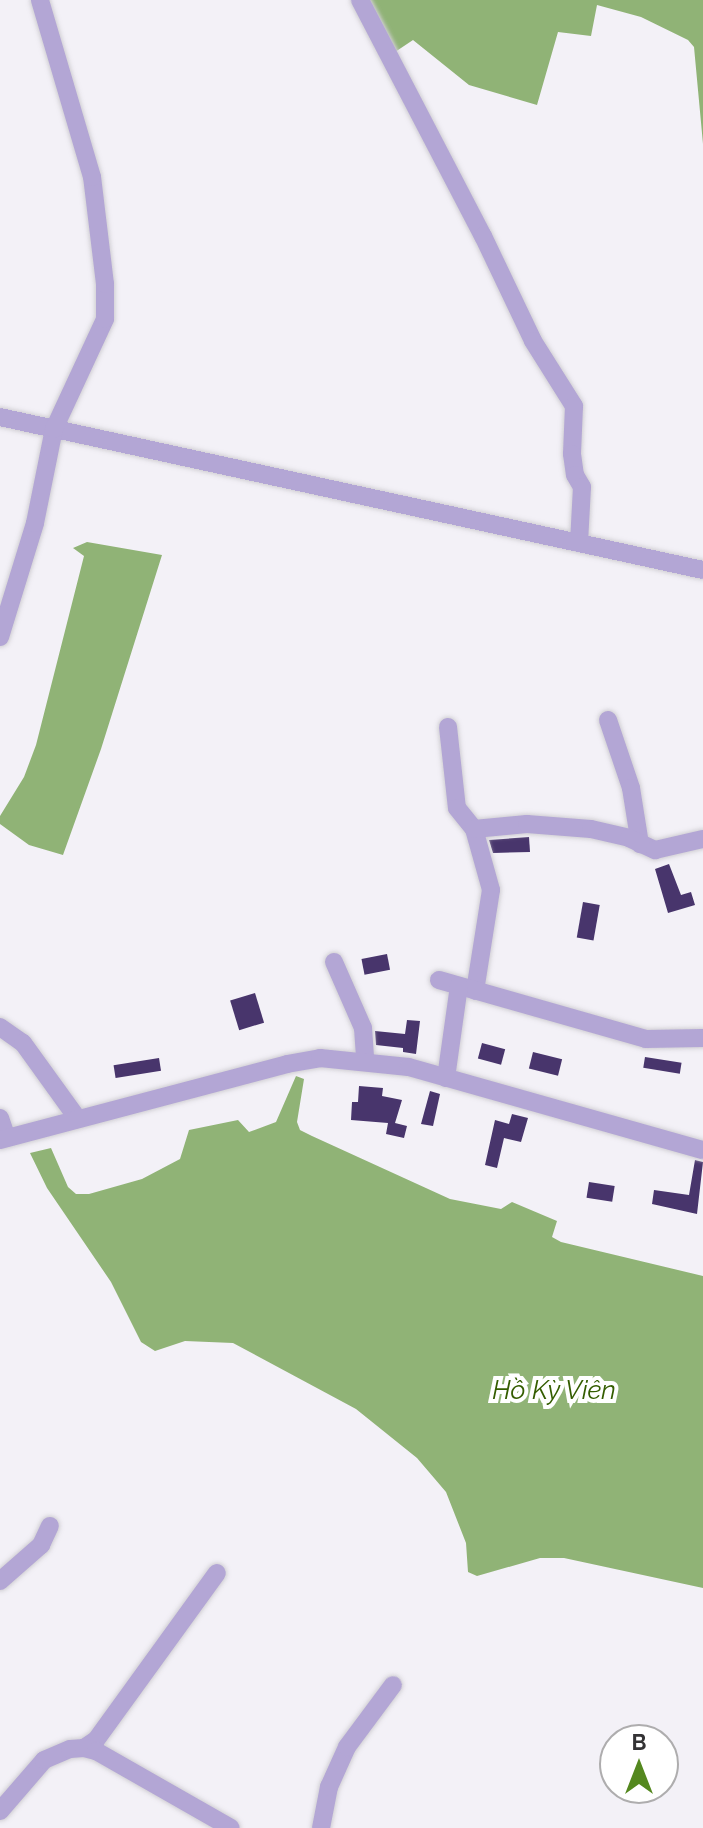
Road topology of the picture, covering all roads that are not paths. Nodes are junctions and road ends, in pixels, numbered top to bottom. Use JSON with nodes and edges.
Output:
{"nodes":[{"id":1,"x":40,"y":0,"type":"edge"},
{"id":2,"x":360,"y":0,"type":"edge"},
{"id":3,"x":0,"y":417,"type":"edge"},
{"id":4,"x":54,"y":429,"type":"junction"},
{"id":5,"x":579,"y":543,"type":"junction"},
{"id":6,"x":703,"y":570,"type":"edge"},
{"id":7,"x":0,"y":637,"type":"edge"},
{"id":8,"x":608,"y":720,"type":"dead end"},
{"id":9,"x":448,"y":727,"type":"dead end"},
{"id":10,"x":474,"y":829,"type":"junction"},
{"id":11,"x":703,"y":839,"type":"edge"},
{"id":12,"x":640,"y":844,"type":"junction"},
{"id":13,"x":334,"y":962,"type":"dead end"},
{"id":14,"x":439,"y":980,"type":"dead end"},
{"id":15,"x":467,"y":988,"type":"junction"},
{"id":16,"x":0,"y":1027,"type":"edge"},
{"id":17,"x":703,"y":1038,"type":"edge"},
{"id":18,"x":365,"y":1060,"type":"junction"},
{"id":19,"x":446,"y":1078,"type":"junction"},
{"id":20,"x":0,"y":1118,"type":"edge"},
{"id":21,"x":77,"y":1118,"type":"junction"},
{"id":22,"x":4,"y":1139,"type":"edge"},
{"id":23,"x":703,"y":1150,"type":"edge"},
{"id":24,"x":50,"y":1526,"type":"dead end"},
{"id":25,"x":217,"y":1573,"type":"dead end"},
{"id":26,"x":0,"y":1581,"type":"edge"},
{"id":27,"x":393,"y":1685,"type":"dead end"},
{"id":28,"x":84,"y":1748,"type":"junction"},
{"id":29,"x":0,"y":1811,"type":"edge"},
{"id":30,"x":231,"y":1828,"type":"edge"},
{"id":31,"x":321,"y":1828,"type":"edge"}],
"edges":[{"from":1,"to":4,"type":"street"},
{"from":2,"to":5,"type":"street"},
{"from":3,"to":4,"type":"street"},
{"from":4,"to":5,"type":"street"},
{"from":4,"to":7,"type":"street"},
{"from":5,"to":6,"type":"street"},
{"from":8,"to":12,"type":"street"},
{"from":9,"to":10,"type":"street"},
{"from":10,"to":12,"type":"street"},
{"from":10,"to":15,"type":"street"},
{"from":11,"to":12,"type":"street"},
{"from":13,"to":18,"type":"street"},
{"from":14,"to":15,"type":"street"},
{"from":15,"to":17,"type":"street"},
{"from":15,"to":19,"type":"street"},
{"from":16,"to":21,"type":"street"},
{"from":18,"to":19,"type":"street"},
{"from":18,"to":21,"type":"street"},
{"from":19,"to":23,"type":"street"},
{"from":20,"to":22,"type":"street"},
{"from":21,"to":22,"type":"street"},
{"from":24,"to":26,"type":"street"},
{"from":25,"to":28,"type":"street"},
{"from":27,"to":31,"type":"street"},
{"from":28,"to":29,"type":"street"},
{"from":28,"to":30,"type":"street"}]}
